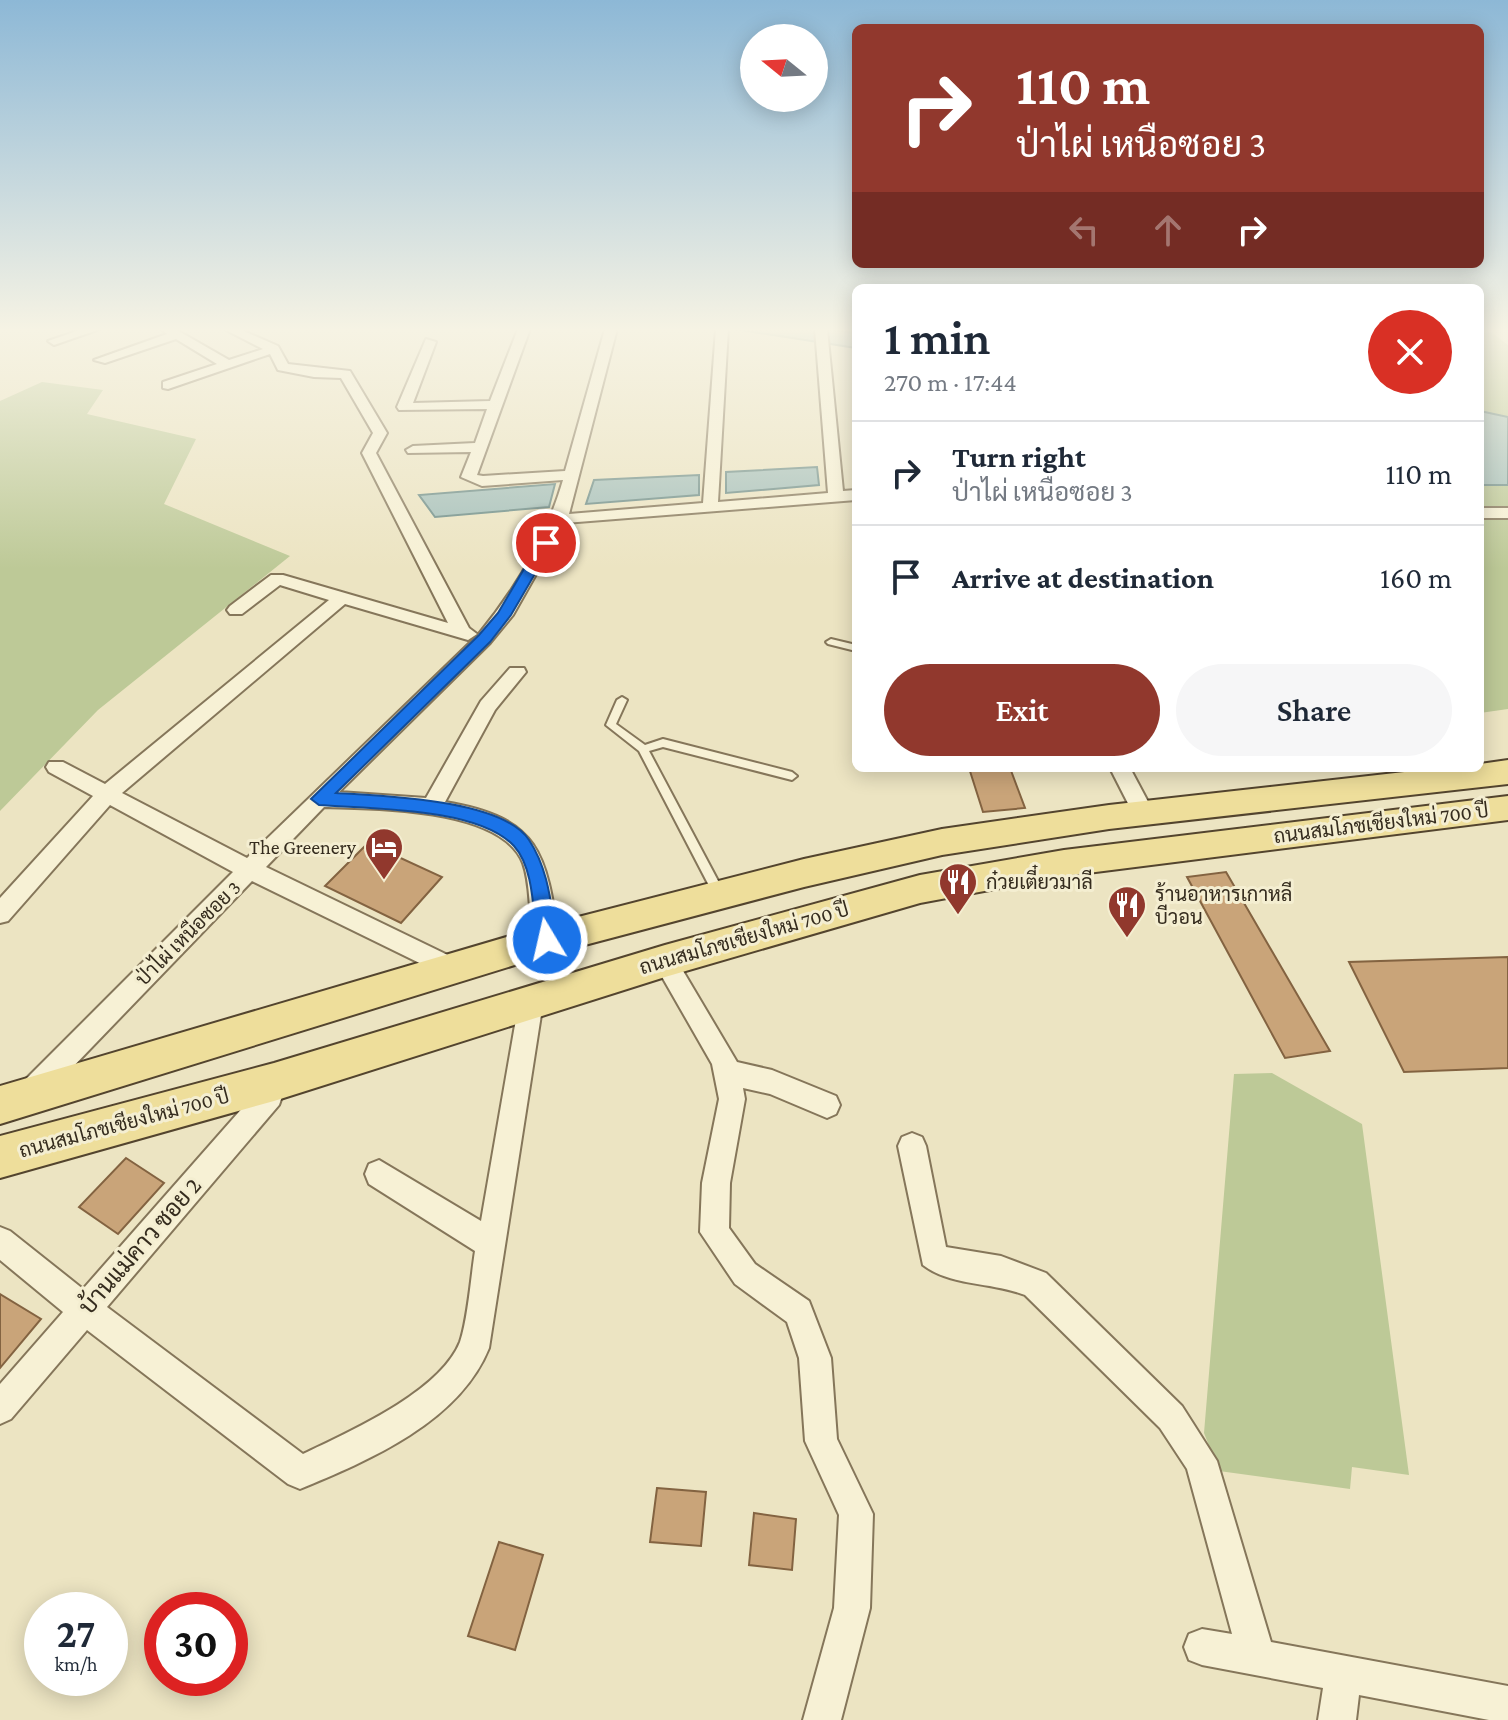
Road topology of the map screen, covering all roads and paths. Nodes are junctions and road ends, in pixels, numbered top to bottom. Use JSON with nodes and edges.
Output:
{"nodes":[{"id":1,"x":366,"y":409,"type":"edge"},
{"id":2,"x":491,"y":409,"type":"edge"},
{"id":3,"x":589,"y":409,"type":"edge"},
{"id":4,"x":717,"y":409,"type":"edge"},
{"id":5,"x":828,"y":409,"type":"edge"},
{"id":6,"x":478,"y":447,"type":"junction"},
{"id":7,"x":413,"y":450,"type":"dead end"},
{"id":8,"x":571,"y":475,"type":"junction"},
{"id":9,"x":852,"y":495,"type":"edge"},
{"id":10,"x":836,"y":497,"type":"junction"},
{"id":11,"x":710,"y":508,"type":"junction"},
{"id":12,"x":1484,"y":513,"type":"edge"},
{"id":13,"x":1508,"y":513,"type":"edge"},
{"id":14,"x":560,"y":519,"type":"junction"},
{"id":15,"x":342,"y":598,"type":"junction"},
{"id":16,"x":236,"y":610,"type":"dead end"},
{"id":17,"x":462,"y":632,"type":"junction"},
{"id":18,"x":484,"y":639,"type":"junction"},
{"id":19,"x":831,"y":642,"type":"dead end"},
{"id":20,"x":852,"y":647,"type":"edge"},
{"id":21,"x":517,"y":672,"type":"dead end"},
{"id":22,"x":622,"y":700,"type":"dead end"},
{"id":23,"x":643,"y":749,"type":"junction"},
{"id":24,"x":56,"y":767,"type":"dead end"},
{"id":25,"x":1122,"y":772,"type":"edge"},
{"id":26,"x":1508,"y":772,"type":"edge"},
{"id":27,"x":1403,"y":775,"type":"edge"},
{"id":28,"x":792,"y":776,"type":"dead end"},
{"id":29,"x":108,"y":793,"type":"junction"},
{"id":30,"x":319,"y":799,"type":"junction"},
{"id":31,"x":432,"y":806,"type":"junction"},
{"id":32,"x":1508,"y":808,"type":"edge"},
{"id":33,"x":1143,"y":813,"type":"junction"},
{"id":34,"x":250,"y":870,"type":"junction"},
{"id":35,"x":720,"y":894,"type":"junction"},
{"id":36,"x":0,"y":914,"type":"edge"},
{"id":37,"x":547,"y":940,"type":"junction"},
{"id":38,"x":665,"y":961,"type":"junction"},
{"id":39,"x":452,"y":968,"type":"junction"},
{"id":40,"x":531,"y":1002,"type":"junction"},
{"id":41,"x":726,"y":1072,"type":"junction"},
{"id":42,"x":274,"y":1082,"type":"junction"},
{"id":43,"x":13,"y":1101,"type":"edge"},
{"id":44,"x":827,"y":1105,"type":"dead end"},
{"id":45,"x":912,"y":1146,"type":"dead end"},
{"id":46,"x":0,"y":1157,"type":"edge"},
{"id":47,"x":379,"y":1174,"type":"dead end"},
{"id":48,"x":0,"y":1241,"type":"edge"},
{"id":49,"x":491,"y":1244,"type":"junction"},
{"id":50,"x":85,"y":1310,"type":"junction"},
{"id":51,"x":0,"y":1408,"type":"edge"},
{"id":52,"x":1202,"y":1647,"type":"dead end"},
{"id":53,"x":1257,"y":1658,"type":"junction"},
{"id":54,"x":1344,"y":1674,"type":"junction"},
{"id":55,"x":1508,"y":1705,"type":"edge"},
{"id":56,"x":822,"y":1720,"type":"edge"},
{"id":57,"x":1337,"y":1720,"type":"edge"}],
"edges":[{"from":1,"to":17,"type":"street"},
{"from":2,"to":6,"type":"street"},
{"from":3,"to":8,"type":"street","name":"ป่าไผ่ เหนือซอย 3"},
{"from":4,"to":11,"type":"street"},
{"from":5,"to":10,"type":"street"},
{"from":6,"to":7,"type":"street"},
{"from":6,"to":8,"type":"street"},
{"from":8,"to":14,"type":"street","name":"ป่าไผ่ เหนือซอย 3"},
{"from":9,"to":10,"type":"street"},
{"from":10,"to":11,"type":"street"},
{"from":11,"to":14,"type":"street"},
{"from":12,"to":13,"type":"street"},
{"from":14,"to":18,"type":"street","name":"ป่าไผ่ เหนือซอย 3"},
{"from":15,"to":16,"type":"street"},
{"from":15,"to":17,"type":"street"},
{"from":15,"to":29,"type":"street"},
{"from":17,"to":18,"type":"street"},
{"from":18,"to":30,"type":"street","name":"ป่าไผ่ เหนือซอย 3"},
{"from":19,"to":20,"type":"lane"},
{"from":21,"to":31,"type":"street"},
{"from":22,"to":23,"type":"lane"},
{"from":23,"to":28,"type":"lane"},
{"from":23,"to":35,"type":"lane"},
{"from":24,"to":29,"type":"street"},
{"from":25,"to":33,"type":"street"},
{"from":26,"to":27,"type":"main road","name":"ถนนสมโภชเชียงใหม่ 700 ปี"},
{"from":27,"to":33,"type":"main road","name":"ถนนสมโภชเชียงใหม่ 700 ปี"},
{"from":29,"to":34,"type":"street"},
{"from":29,"to":36,"type":"street"},
{"from":30,"to":31,"type":"street"},
{"from":30,"to":34,"type":"street","name":"ป่าไผ่ เหนือซอย 3"},
{"from":31,"to":37,"type":"street"},
{"from":32,"to":38,"type":"main road","name":"ถนนสมโภชเชียงใหม่ 700 ปี"},
{"from":33,"to":35,"type":"main road","name":"ถนนสมโภชเชียงใหม่ 700 ปี"},
{"from":34,"to":39,"type":"street"},
{"from":34,"to":43,"type":"street","name":"ป่าไผ่ เหนือซอย 3"},
{"from":35,"to":37,"type":"main road","name":"ถนนสมโภชเชียงใหม่ 700 ปี"},
{"from":37,"to":39,"type":"main road","name":"ถนนสมโภชเชียงใหม่ 700 ปี"},
{"from":38,"to":40,"type":"main road","name":"ถนนสมโภชเชียงใหม่ 700 ปี"},
{"from":38,"to":41,"type":"street"},
{"from":39,"to":43,"type":"main road","name":"ถนนสมโภชเชียงใหม่ 700 ปี"},
{"from":40,"to":42,"type":"main road","name":"ถนนสมโภชเชียงใหม่ 700 ปี"},
{"from":40,"to":49,"type":"street"},
{"from":41,"to":44,"type":"street"},
{"from":41,"to":56,"type":"street"},
{"from":42,"to":46,"type":"main road","name":"ถนนสมโภชเชียงใหม่ 700 ปี"},
{"from":42,"to":50,"type":"street","name":"บ้านแม่คาว ซอย 2"},
{"from":45,"to":53,"type":"street"},
{"from":47,"to":49,"type":"street"},
{"from":48,"to":50,"type":"street"},
{"from":49,"to":50,"type":"street"},
{"from":50,"to":51,"type":"street","name":"บ้านแม่คาว ซอย 2"},
{"from":52,"to":53,"type":"street"},
{"from":53,"to":54,"type":"street"},
{"from":54,"to":55,"type":"street"},
{"from":54,"to":57,"type":"street"}]}
